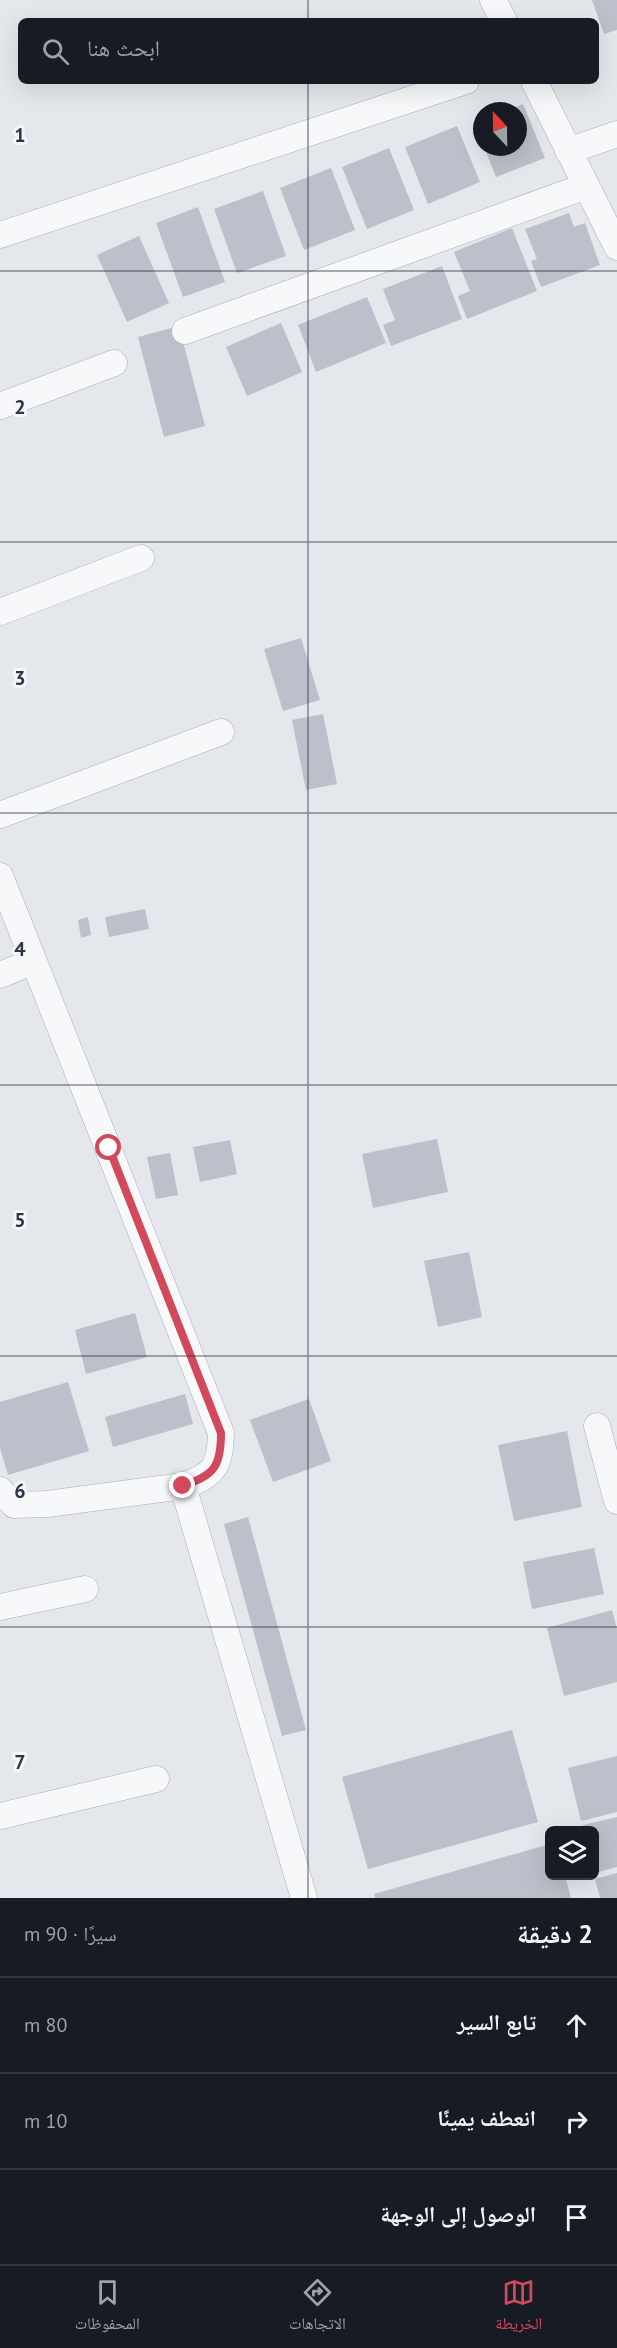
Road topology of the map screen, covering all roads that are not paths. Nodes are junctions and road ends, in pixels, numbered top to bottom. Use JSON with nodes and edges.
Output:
{"nodes":[{"id":1,"x":493,"y":0,"type":"edge"},
{"id":2,"x":502,"y":18,"type":"edge"},
{"id":3,"x":456,"y":84,"type":"edge"},
{"id":4,"x":535,"y":84,"type":"edge"},
{"id":5,"x":617,"y":134,"type":"edge"},
{"id":6,"x":568,"y":151,"type":"junction"},
{"id":7,"x":586,"y":186,"type":"junction"},
{"id":8,"x":0,"y":235,"type":"edge"},
{"id":9,"x":617,"y":247,"type":"edge"},
{"id":10,"x":185,"y":331,"type":"dead end"},
{"id":11,"x":114,"y":363,"type":"dead end"},
{"id":12,"x":0,"y":406,"type":"edge"},
{"id":13,"x":141,"y":558,"type":"dead end"},
{"id":14,"x":0,"y":612,"type":"edge"},
{"id":15,"x":221,"y":732,"type":"dead end"},
{"id":16,"x":0,"y":815,"type":"edge"},
{"id":17,"x":0,"y":876,"type":"edge"},
{"id":18,"x":32,"y":962,"type":"junction"},
{"id":19,"x":0,"y":975,"type":"edge"},
{"id":20,"x":597,"y":1426,"type":"dead end"},
{"id":21,"x":183,"y":1486,"type":"junction"},
{"id":22,"x":0,"y":1490,"type":"edge"},
{"id":23,"x":616,"y":1493,"type":"edge"},
{"id":24,"x":85,"y":1589,"type":"dead end"},
{"id":25,"x":0,"y":1607,"type":"edge"},
{"id":26,"x":156,"y":1779,"type":"dead end"},
{"id":27,"x":0,"y":1816,"type":"edge"},
{"id":28,"x":304,"y":1898,"type":"edge"}],
"edges":[{"from":1,"to":2,"type":"street"},
{"from":3,"to":8,"type":"street"},
{"from":4,"to":6,"type":"street"},
{"from":5,"to":6,"type":"street"},
{"from":6,"to":7,"type":"street"},
{"from":7,"to":9,"type":"street"},
{"from":7,"to":10,"type":"street"},
{"from":11,"to":12,"type":"street"},
{"from":13,"to":14,"type":"street"},
{"from":15,"to":16,"type":"street"},
{"from":17,"to":18,"type":"street"},
{"from":18,"to":19,"type":"street"},
{"from":18,"to":21,"type":"street"},
{"from":20,"to":23,"type":"street"},
{"from":21,"to":22,"type":"street"},
{"from":21,"to":28,"type":"street"},
{"from":24,"to":25,"type":"street"},
{"from":26,"to":27,"type":"street"}]}
